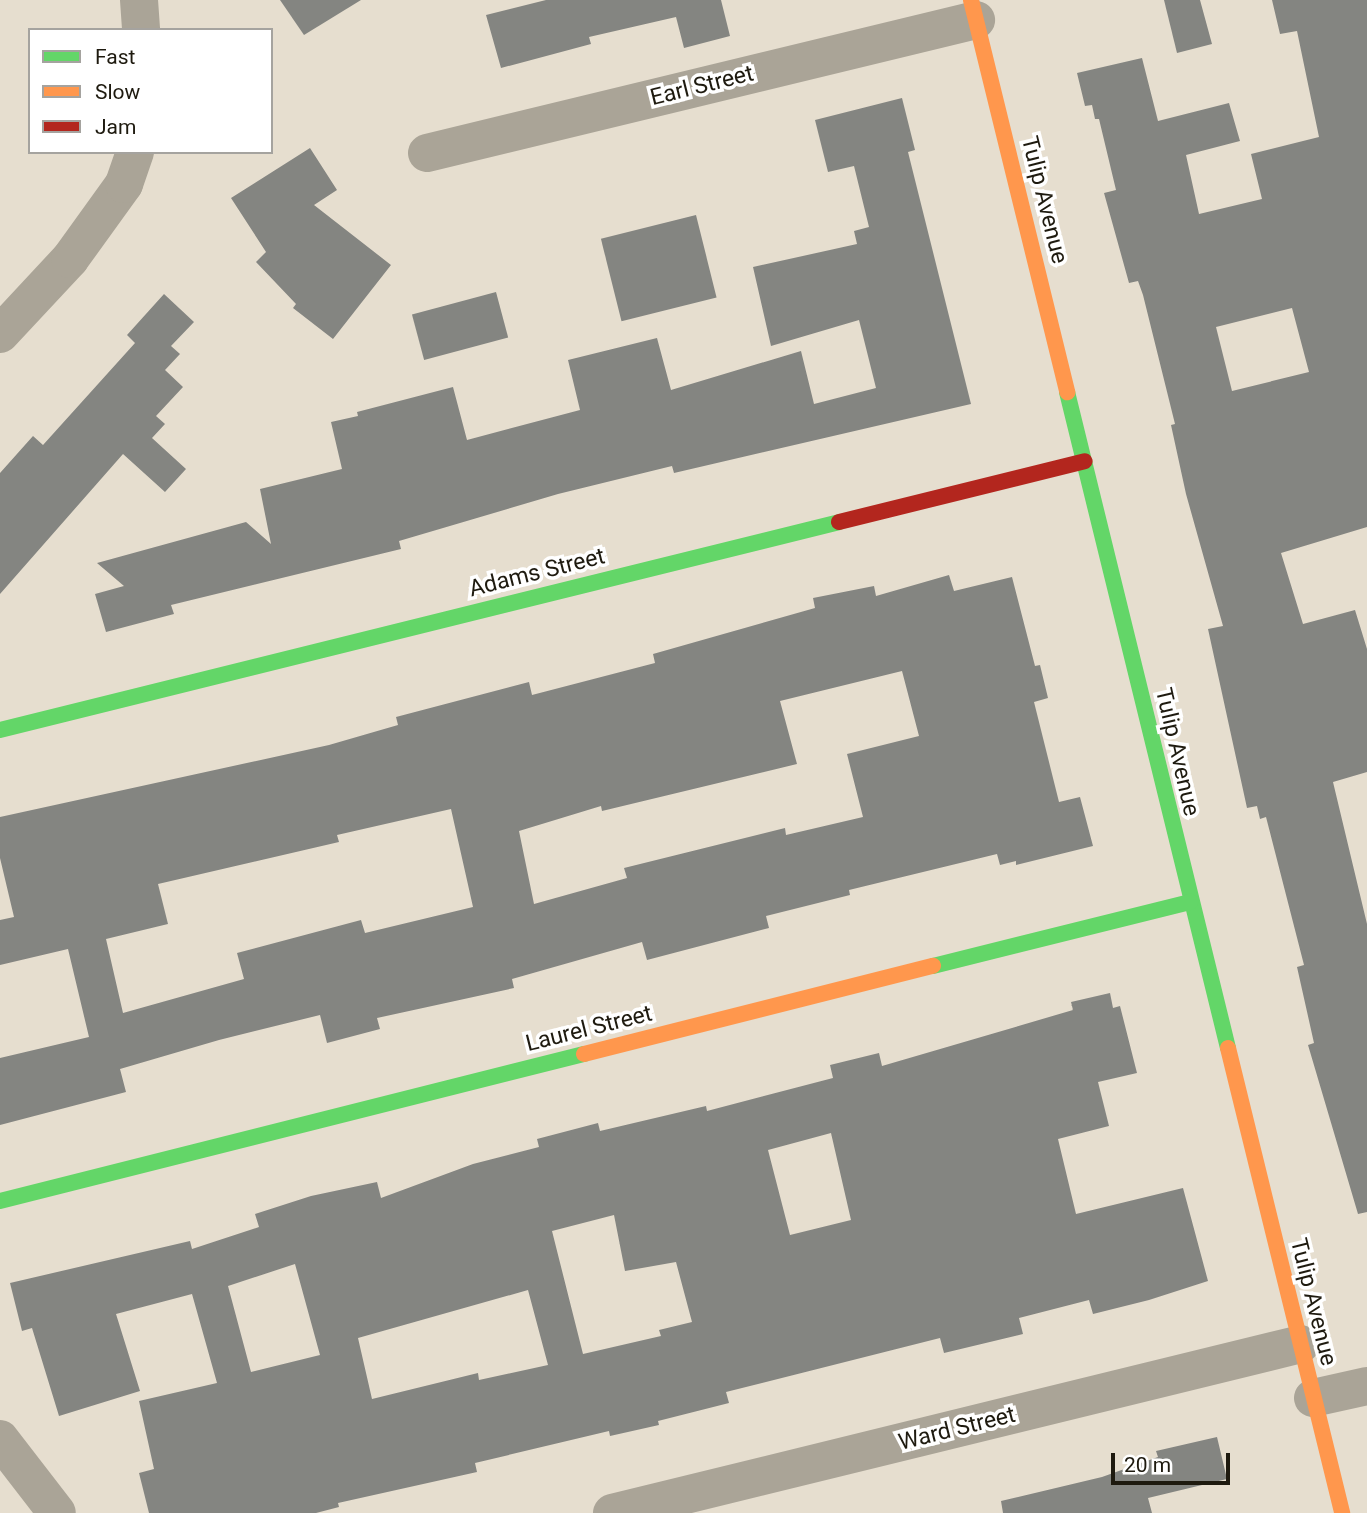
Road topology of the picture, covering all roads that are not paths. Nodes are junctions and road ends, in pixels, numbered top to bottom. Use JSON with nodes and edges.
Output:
{"nodes":[{"id":1,"x":139,"y":0,"type":"edge"},
{"id":2,"x":974,"y":10,"type":"edge"},
{"id":3,"x":141,"y":28,"type":"edge"},
{"id":4,"x":427,"y":153,"type":"dead end"},
{"id":5,"x":134,"y":154,"type":"edge"},
{"id":6,"x":0,"y":334,"type":"edge"},
{"id":7,"x":1085,"y":461,"type":"junction"},
{"id":8,"x":0,"y":730,"type":"edge"},
{"id":9,"x":1190,"y":902,"type":"junction"},
{"id":10,"x":0,"y":1201,"type":"edge"},
{"id":11,"x":1301,"y":1344,"type":"junction"},
{"id":12,"x":1367,"y":1386,"type":"edge"},
{"id":13,"x":1313,"y":1398,"type":"junction"},
{"id":14,"x":0,"y":1439,"type":"edge"},
{"id":15,"x":57,"y":1513,"type":"edge"},
{"id":16,"x":612,"y":1513,"type":"edge"},
{"id":17,"x":1342,"y":1513,"type":"edge"}],
"edges":[{"from":1,"to":3,"type":"street"},
{"from":2,"to":4,"type":"street","name":"Earl Street"},
{"from":2,"to":7,"type":"street","name":"Tulip Avenue"},
{"from":5,"to":6,"type":"street"},
{"from":7,"to":8,"type":"street","name":"Adams Street"},
{"from":7,"to":9,"type":"street","name":"Tulip Avenue"},
{"from":9,"to":10,"type":"street","name":"Laurel Street"},
{"from":9,"to":11,"type":"street","name":"Tulip Avenue"},
{"from":11,"to":13,"type":"street","name":"Tulip Avenue"},
{"from":11,"to":16,"type":"street","name":"Ward Street"},
{"from":12,"to":13,"type":"street"},
{"from":13,"to":17,"type":"street","name":"Tulip Avenue"},
{"from":14,"to":15,"type":"street"}]}
